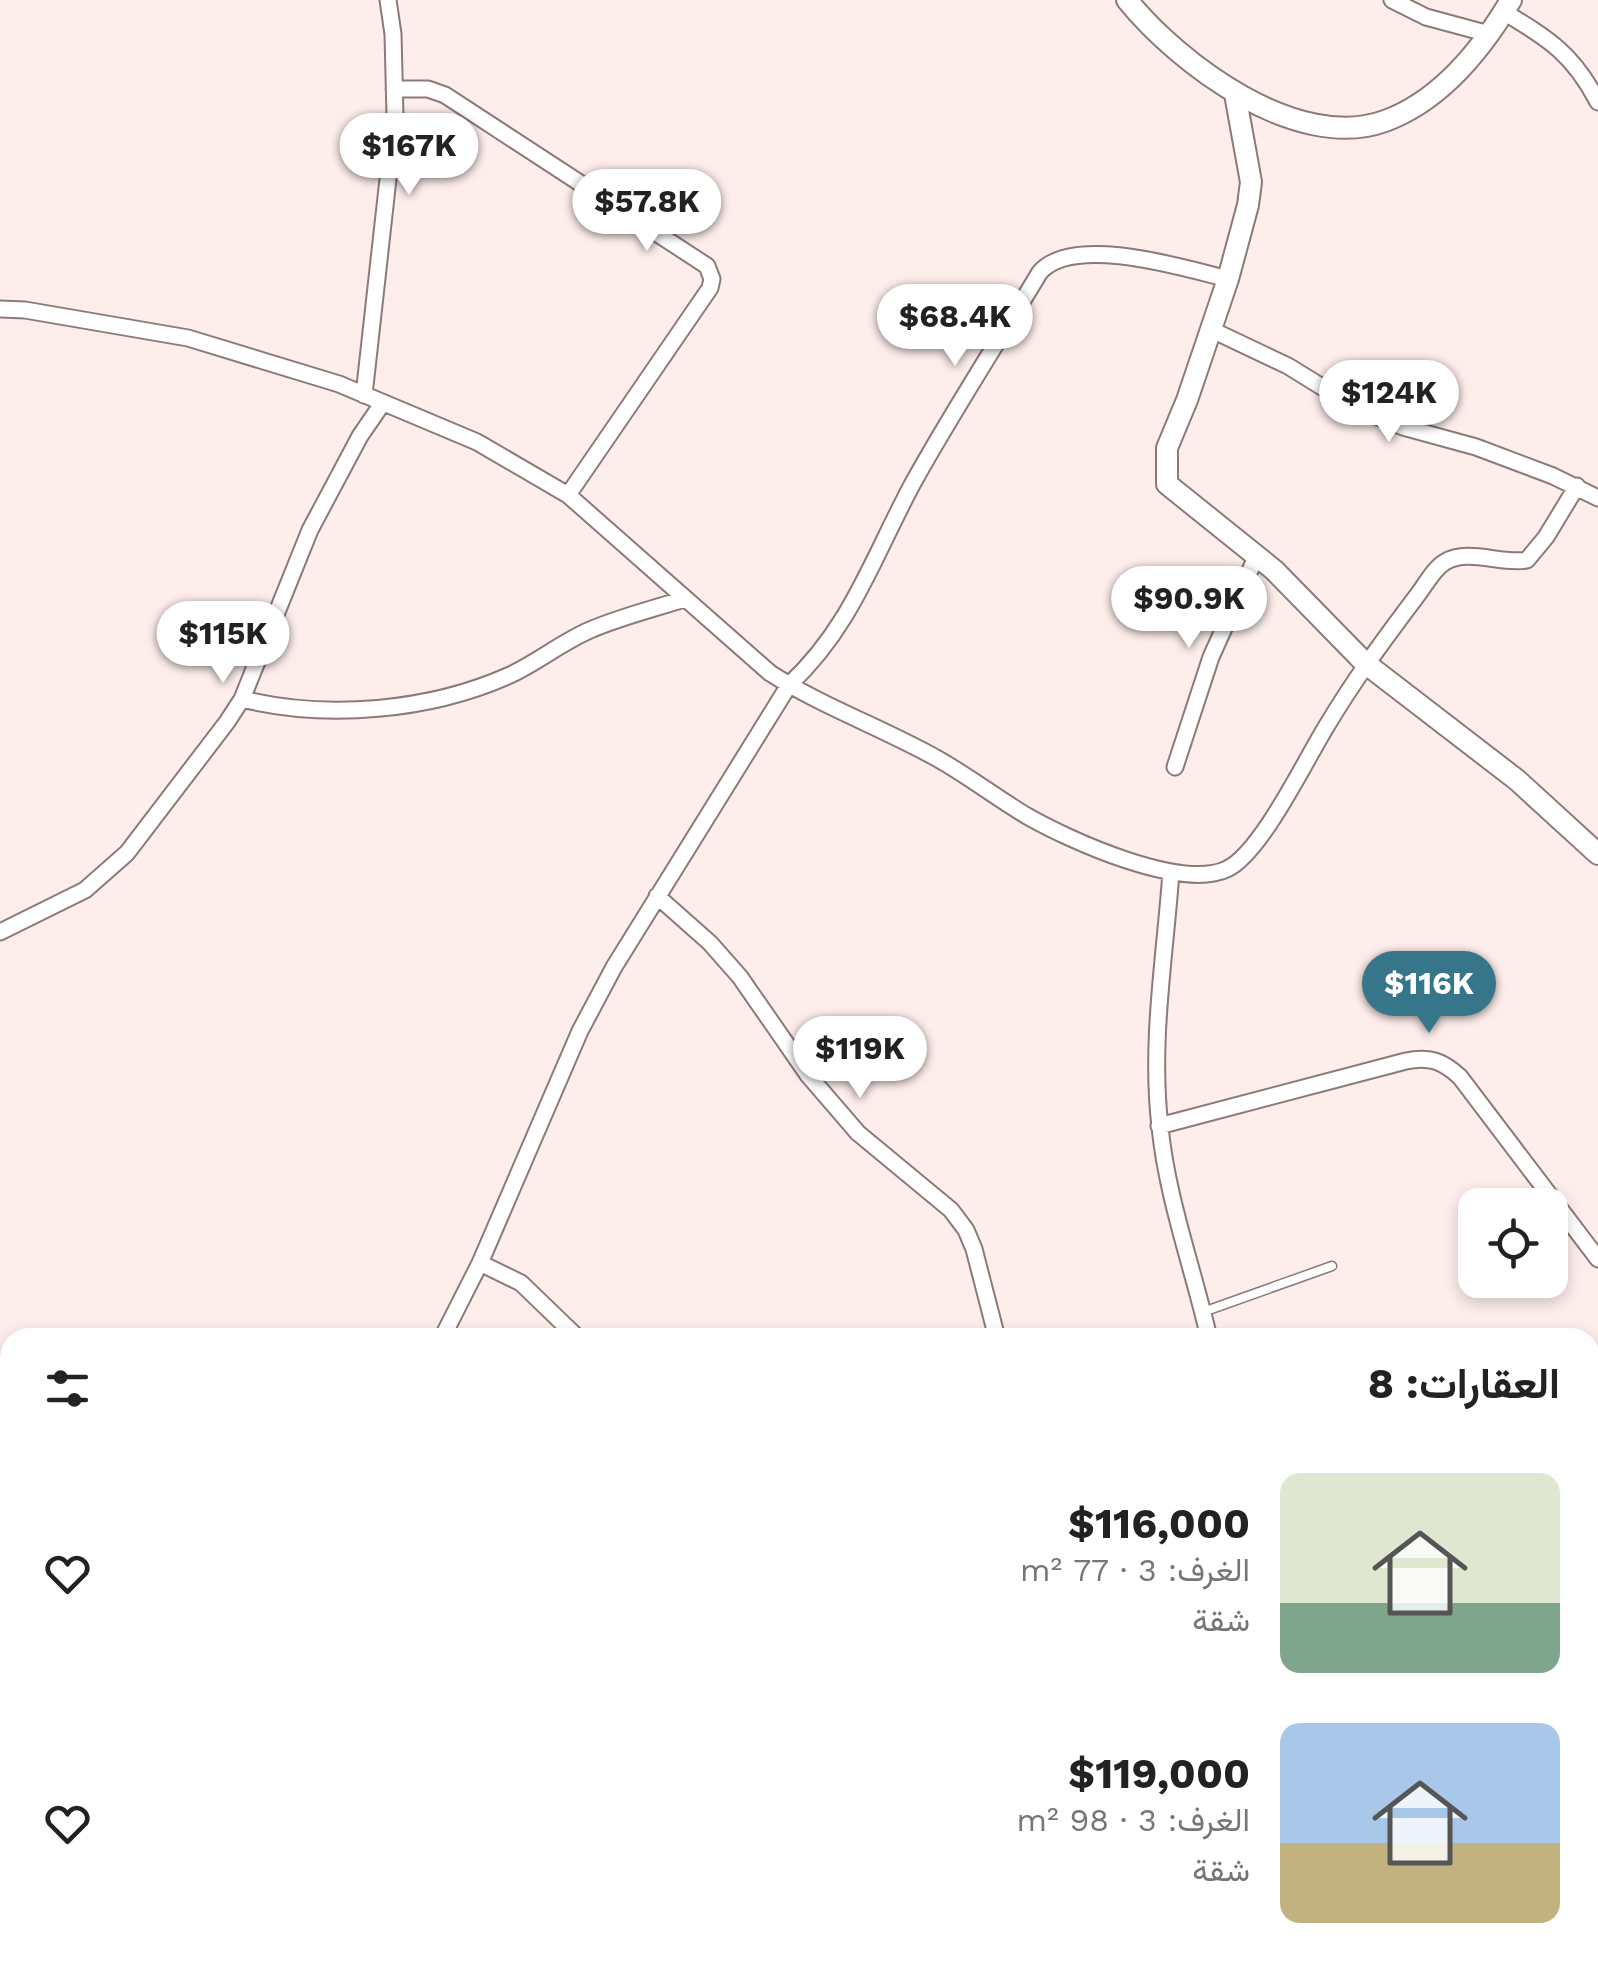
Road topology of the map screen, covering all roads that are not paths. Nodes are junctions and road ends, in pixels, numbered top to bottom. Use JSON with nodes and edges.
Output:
{"nodes":[{"id":1,"x":388,"y":0,"type":"edge"},
{"id":2,"x":1127,"y":0,"type":"edge"},
{"id":3,"x":1392,"y":0,"type":"edge"},
{"id":4,"x":1507,"y":6,"type":"edge"},
{"id":5,"x":1488,"y":34,"type":"junction"},
{"id":6,"x":394,"y":89,"type":"junction"},
{"id":7,"x":1234,"y":94,"type":"junction"},
{"id":8,"x":1598,"y":102,"type":"edge"},
{"id":9,"x":1228,"y":279,"type":"junction"},
{"id":10,"x":0,"y":309,"type":"edge"},
{"id":11,"x":1210,"y":329,"type":"junction"},
{"id":12,"x":364,"y":395,"type":"junction"},
{"id":13,"x":382,"y":404,"type":"junction"},
{"id":14,"x":1577,"y":486,"type":"junction"},
{"id":15,"x":568,"y":495,"type":"junction"},
{"id":16,"x":1598,"y":498,"type":"edge"},
{"id":17,"x":1257,"y":556,"type":"junction"},
{"id":18,"x":684,"y":599,"type":"junction"},
{"id":19,"x":1365,"y":663,"type":"junction"},
{"id":20,"x":789,"y":685,"type":"junction"},
{"id":21,"x":242,"y":698,"type":"junction"},
{"id":22,"x":1175,"y":767,"type":"dead end"},
{"id":23,"x":1598,"y":854,"type":"edge"},
{"id":24,"x":1171,"y":872,"type":"junction"},
{"id":25,"x":657,"y":896,"type":"junction"},
{"id":26,"x":0,"y":932,"type":"edge"},
{"id":27,"x":1160,"y":1126,"type":"junction"},
{"id":28,"x":1598,"y":1260,"type":"edge"},
{"id":29,"x":480,"y":1263,"type":"junction"},
{"id":30,"x":1332,"y":1266,"type":"dead end"},
{"id":31,"x":1203,"y":1312,"type":"junction"},
{"id":32,"x":447,"y":1328,"type":"edge"},
{"id":33,"x":568,"y":1328,"type":"edge"},
{"id":34,"x":994,"y":1328,"type":"edge"},
{"id":35,"x":1207,"y":1328,"type":"edge"}],
"edges":[{"from":1,"to":6,"type":"street"},
{"from":2,"to":7,"type":"street"},
{"from":3,"to":5,"type":"street"},
{"from":4,"to":5,"type":"street"},
{"from":4,"to":8,"type":"street"},
{"from":5,"to":7,"type":"street"},
{"from":6,"to":12,"type":"street"},
{"from":6,"to":15,"type":"street"},
{"from":7,"to":9,"type":"street"},
{"from":9,"to":11,"type":"street"},
{"from":9,"to":20,"type":"street"},
{"from":10,"to":12,"type":"street"},
{"from":11,"to":14,"type":"street"},
{"from":11,"to":17,"type":"street"},
{"from":12,"to":13,"type":"street"},
{"from":13,"to":15,"type":"street"},
{"from":13,"to":21,"type":"street"},
{"from":14,"to":16,"type":"street"},
{"from":14,"to":19,"type":"street"},
{"from":15,"to":18,"type":"street"},
{"from":17,"to":19,"type":"street"},
{"from":17,"to":22,"type":"street"},
{"from":18,"to":20,"type":"street"},
{"from":18,"to":21,"type":"street"},
{"from":19,"to":23,"type":"street"},
{"from":19,"to":24,"type":"street"},
{"from":20,"to":24,"type":"street"},
{"from":20,"to":25,"type":"street"},
{"from":21,"to":26,"type":"street"},
{"from":24,"to":27,"type":"street"},
{"from":25,"to":29,"type":"street"},
{"from":25,"to":34,"type":"street"},
{"from":27,"to":28,"type":"street"},
{"from":27,"to":31,"type":"street"},
{"from":29,"to":32,"type":"street"},
{"from":29,"to":33,"type":"street"},
{"from":30,"to":31,"type":"lane"},
{"from":31,"to":35,"type":"street"}]}
